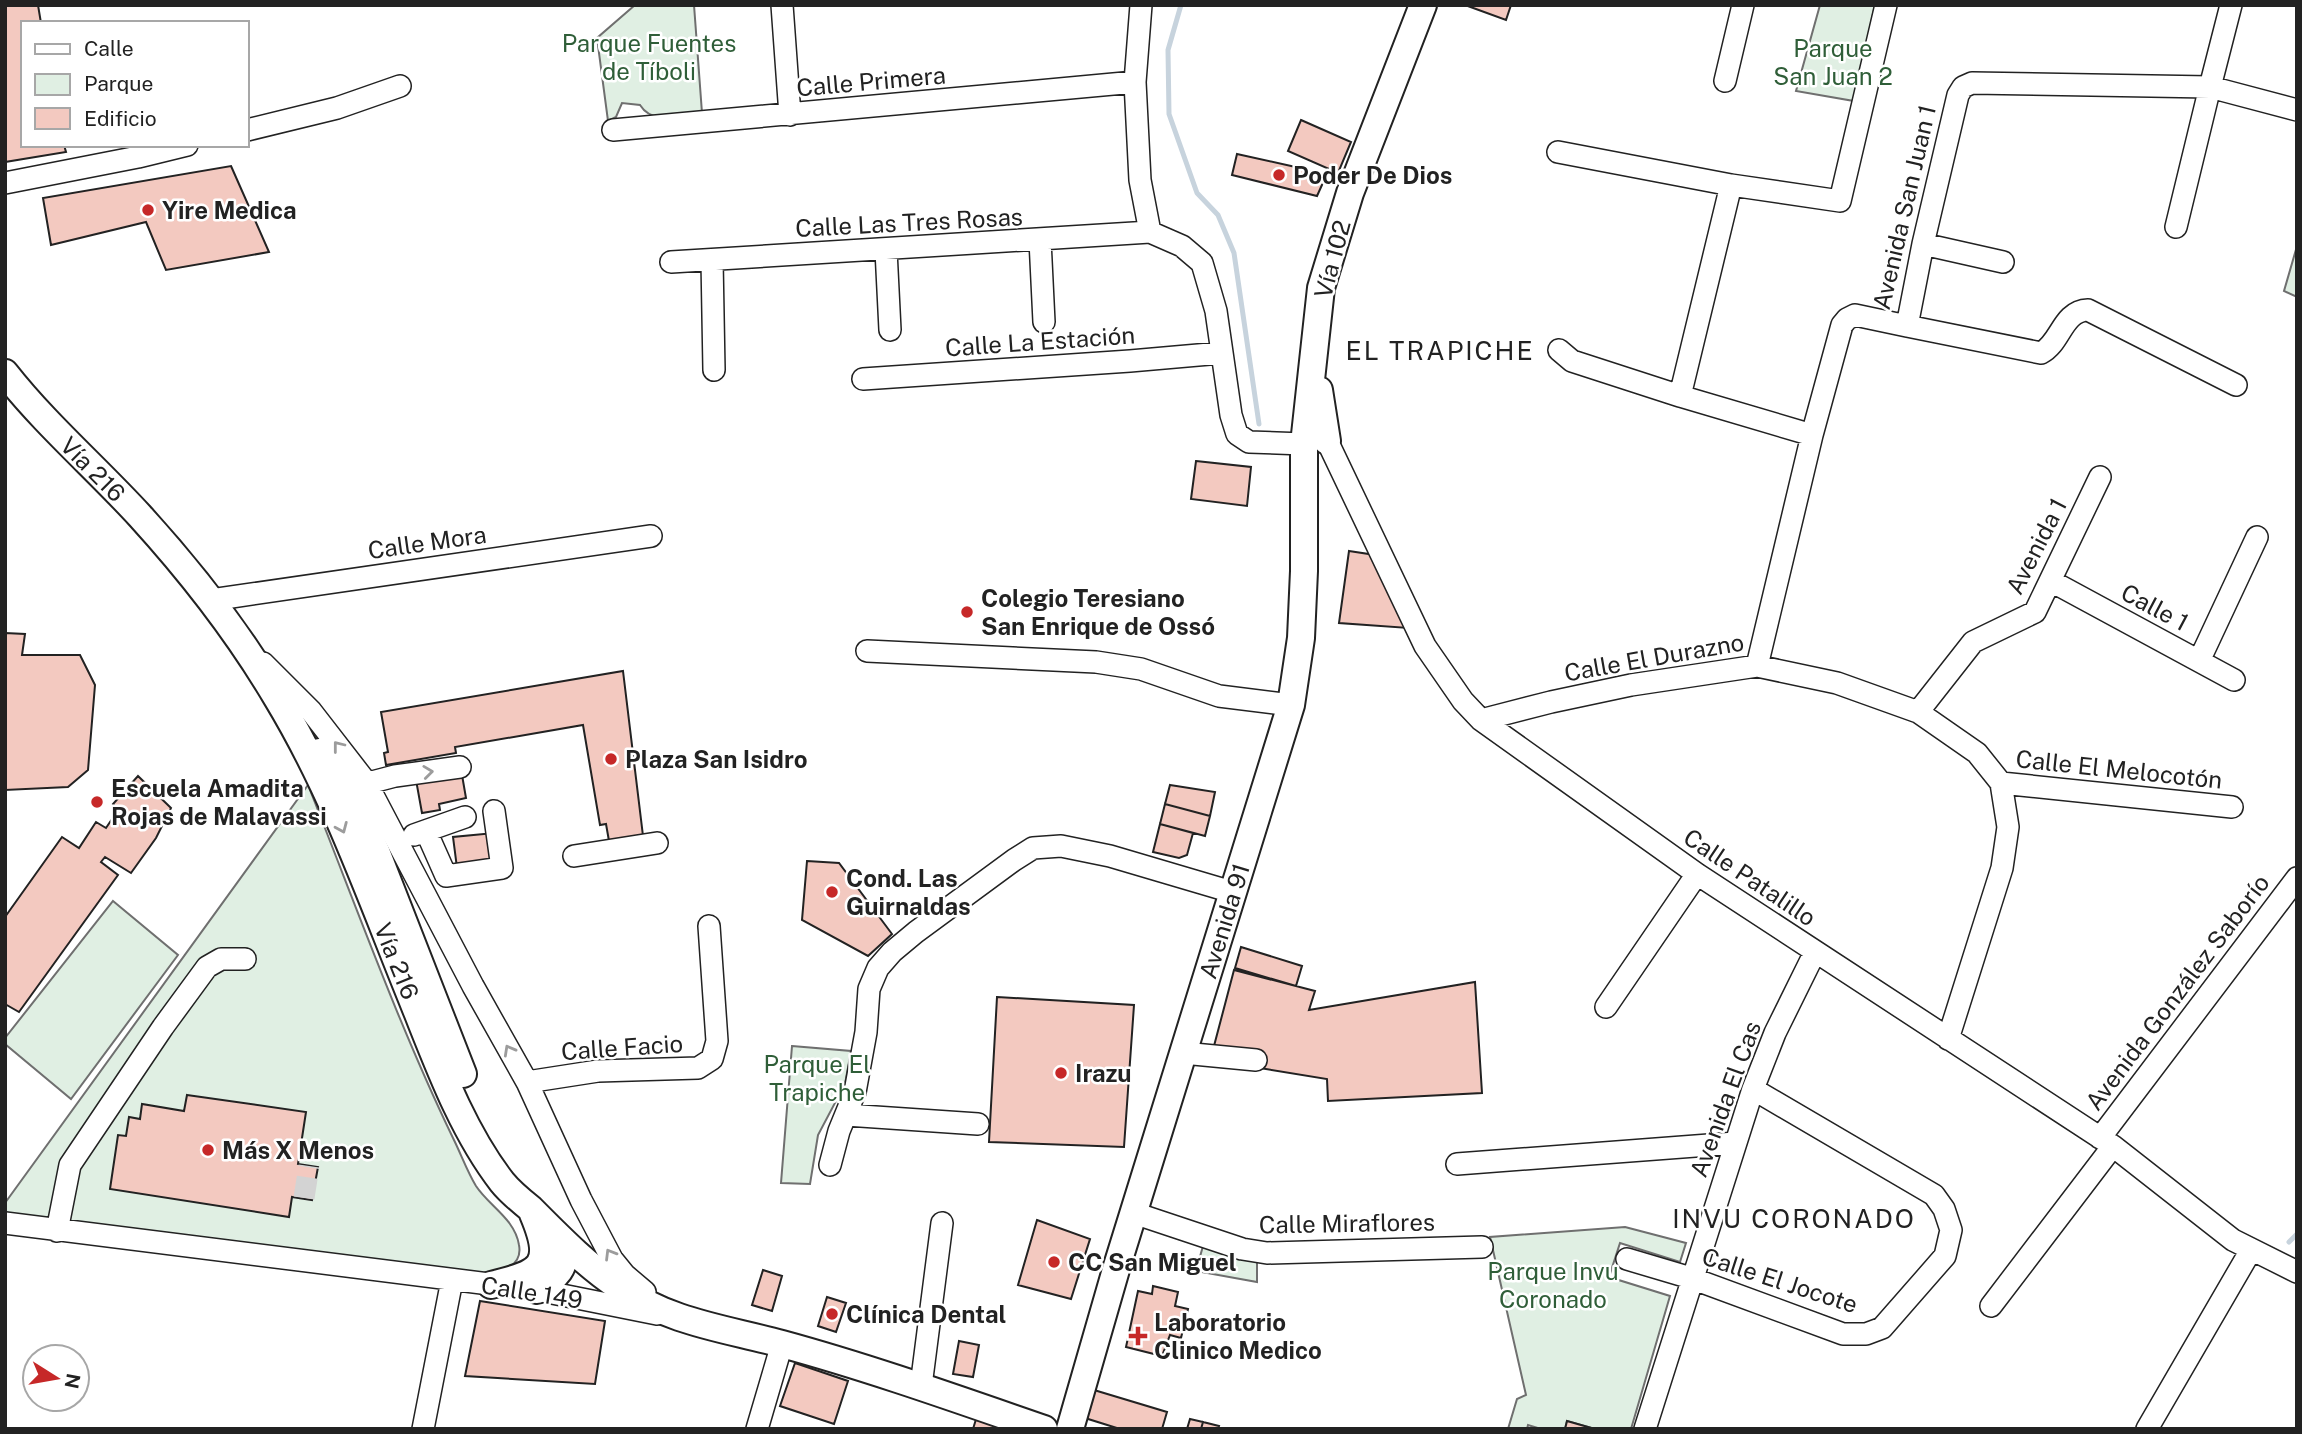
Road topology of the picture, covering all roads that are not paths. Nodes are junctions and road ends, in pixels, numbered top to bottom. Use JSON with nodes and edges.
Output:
{"nodes":[{"id":1,"x":782,"y":5,"type":"edge"},
{"id":2,"x":1141,"y":5,"type":"edge"},
{"id":3,"x":1423,"y":5,"type":"edge"},
{"id":4,"x":1743,"y":5,"type":"edge"},
{"id":5,"x":1886,"y":5,"type":"edge"},
{"id":6,"x":2231,"y":5,"type":"edge"},
{"id":7,"x":1725,"y":81,"type":"dead end"},
{"id":8,"x":1135,"y":82,"type":"junction"},
{"id":9,"x":400,"y":86,"type":"dead end"},
{"id":10,"x":2210,"y":87,"type":"junction"},
{"id":11,"x":2297,"y":110,"type":"edge"},
{"id":12,"x":790,"y":114,"type":"junction"},
{"id":13,"x":248,"y":130,"type":"edge"},
{"id":14,"x":613,"y":130,"type":"dead end"},
{"id":15,"x":179,"y":147,"type":"edge"},
{"id":16,"x":1558,"y":152,"type":"dead end"},
{"id":17,"x":5,"y":183,"type":"edge"},
{"id":18,"x":1731,"y":185,"type":"junction"},
{"id":19,"x":2176,"y":227,"type":"dead end"},
{"id":20,"x":1150,"y":232,"type":"junction"},
{"id":21,"x":1040,"y":240,"type":"junction"},
{"id":22,"x":1923,"y":244,"type":"junction"},
{"id":23,"x":886,"y":250,"type":"junction"},
{"id":24,"x":712,"y":260,"type":"junction"},
{"id":25,"x":671,"y":262,"type":"dead end"},
{"id":26,"x":2003,"y":262,"type":"dead end"},
{"id":27,"x":1044,"y":322,"type":"dead end"},
{"id":28,"x":1907,"y":326,"type":"junction"},
{"id":29,"x":890,"y":330,"type":"dead end"},
{"id":30,"x":1316,"y":337,"type":"junction"},
{"id":31,"x":1559,"y":350,"type":"dead end"},
{"id":32,"x":1221,"y":353,"type":"junction"},
{"id":33,"x":714,"y":370,"type":"dead end"},
{"id":34,"x":5,"y":373,"type":"edge"},
{"id":35,"x":863,"y":379,"type":"dead end"},
{"id":36,"x":2236,"y":385,"type":"dead end"},
{"id":37,"x":1680,"y":396,"type":"junction"},
{"id":38,"x":1308,"y":401,"type":"joint"},
{"id":39,"x":1812,"y":435,"type":"junction"},
{"id":40,"x":1315,"y":442,"type":"junction"},
{"id":41,"x":2100,"y":477,"type":"dead end"},
{"id":42,"x":651,"y":536,"type":"dead end"},
{"id":43,"x":2256,"y":537,"type":"dead end"},
{"id":44,"x":2051,"y":581,"type":"junction"},
{"id":45,"x":211,"y":600,"type":"junction"},
{"id":46,"x":245,"y":646,"type":"junction"},
{"id":47,"x":867,"y":651,"type":"dead end"},
{"id":48,"x":2199,"y":661,"type":"junction"},
{"id":49,"x":1757,"y":666,"type":"junction"},
{"id":50,"x":2234,"y":680,"type":"dead end"},
{"id":51,"x":279,"y":701,"type":"junction"},
{"id":52,"x":1291,"y":705,"type":"junction"},
{"id":53,"x":1918,"y":712,"type":"junction"},
{"id":54,"x":1481,"y":720,"type":"junction"},
{"id":55,"x":460,"y":767,"type":"dead end"},
{"id":56,"x":2001,"y":783,"type":"junction"},
{"id":57,"x":357,"y":786,"type":"junction"},
{"id":58,"x":2232,"y":807,"type":"dead end"},
{"id":59,"x":494,"y":811,"type":"dead end"},
{"id":60,"x":465,"y":817,"type":"dead end"},
{"id":61,"x":426,"y":831,"type":"junction"},
{"id":62,"x":657,"y":843,"type":"dead end"},
{"id":63,"x":387,"y":846,"type":"junction"},
{"id":64,"x":574,"y":856,"type":"dead end"},
{"id":65,"x":1697,"y":874,"type":"junction"},
{"id":66,"x":2297,"y":878,"type":"edge"},
{"id":67,"x":1233,"y":892,"type":"junction"},
{"id":68,"x":709,"y":926,"type":"dead end"},
{"id":69,"x":1815,"y":952,"type":"junction"},
{"id":70,"x":245,"y":959,"type":"dead end"},
{"id":71,"x":1606,"y":1007,"type":"dead end"},
{"id":72,"x":1948,"y":1039,"type":"junction"},
{"id":73,"x":1184,"y":1053,"type":"junction"},
{"id":74,"x":1256,"y":1060,"type":"dead end"},
{"id":75,"x":527,"y":1082,"type":"junction"},
{"id":76,"x":1753,"y":1088,"type":"junction"},
{"id":77,"x":846,"y":1115,"type":"junction"},
{"id":78,"x":978,"y":1124,"type":"dead end"},
{"id":79,"x":2106,"y":1142,"type":"junction"},
{"id":80,"x":1735,"y":1143,"type":"junction"},
{"id":81,"x":1457,"y":1164,"type":"dead end"},
{"id":82,"x":830,"y":1165,"type":"dead end"},
{"id":83,"x":531,"y":1209,"type":"junction"},
{"id":84,"x":1134,"y":1213,"type":"junction"},
{"id":85,"x":5,"y":1223,"type":"edge"},
{"id":86,"x":942,"y":1223,"type":"dead end"},
{"id":87,"x":57,"y":1231,"type":"junction"},
{"id":88,"x":564,"y":1243,"type":"junction"},
{"id":89,"x":1482,"y":1247,"type":"dead end"},
{"id":90,"x":2251,"y":1250,"type":"junction"},
{"id":91,"x":1627,"y":1259,"type":"dead end"},
{"id":92,"x":2297,"y":1272,"type":"edge"},
{"id":93,"x":1691,"y":1278,"type":"junction"},
{"id":94,"x":452,"y":1280,"type":"junction"},
{"id":95,"x":491,"y":1285,"type":"junction"},
{"id":96,"x":537,"y":1290,"type":"junction"},
{"id":97,"x":1991,"y":1306,"type":"dead end"},
{"id":98,"x":676,"y":1318,"type":"junction"},
{"id":99,"x":782,"y":1344,"type":"junction"},
{"id":100,"x":921,"y":1386,"type":"junction"},
{"id":101,"x":423,"y":1429,"type":"edge"},
{"id":102,"x":757,"y":1429,"type":"edge"},
{"id":103,"x":1044,"y":1429,"type":"edge"},
{"id":104,"x":1070,"y":1429,"type":"edge"},
{"id":105,"x":1645,"y":1429,"type":"edge"},
{"id":106,"x":2147,"y":1429,"type":"edge"}],
"edges":[{"from":1,"to":12,"type":"street"},
{"from":2,"to":8,"type":"street"},
{"from":3,"to":30,"type":"main road","name":"Vía 102"},
{"from":4,"to":7,"type":"street"},
{"from":5,"to":18,"type":"street"},
{"from":6,"to":10,"type":"street"},
{"from":8,"to":12,"type":"street","name":"Calle Primera"},
{"from":8,"to":20,"type":"street"},
{"from":9,"to":13,"type":"street"},
{"from":10,"to":11,"type":"street"},
{"from":10,"to":19,"type":"street"},
{"from":10,"to":22,"type":"street","name":"Avenida San Juan 1"},
{"from":12,"to":14,"type":"street","name":"Calle Primera"},
{"from":15,"to":17,"type":"street"},
{"from":16,"to":18,"type":"street"},
{"from":18,"to":37,"type":"street"},
{"from":20,"to":21,"type":"street","name":"Calle Las Tres Rosas"},
{"from":20,"to":32,"type":"street"},
{"from":21,"to":23,"type":"street","name":"Calle Las Tres Rosas"},
{"from":21,"to":27,"type":"street"},
{"from":22,"to":26,"type":"street"},
{"from":22,"to":28,"type":"street","name":"Avenida San Juan 1"},
{"from":23,"to":24,"type":"street","name":"Calle Las Tres Rosas"},
{"from":23,"to":29,"type":"street"},
{"from":24,"to":25,"type":"street","name":"Calle Las Tres Rosas"},
{"from":24,"to":33,"type":"street"},
{"from":28,"to":36,"type":"street"},
{"from":28,"to":39,"type":"street","name":"Avenida San Juan 1"},
{"from":30,"to":38,"type":"main road","name":"Vía 102"},
{"from":30,"to":40,"type":"main road"},
{"from":31,"to":37,"type":"street"},
{"from":32,"to":35,"type":"street","name":"Calle La Estación"},
{"from":32,"to":40,"type":"street"},
{"from":34,"to":45,"type":"main road","name":"Vía 216"},
{"from":37,"to":39,"type":"street"},
{"from":38,"to":40,"type":"main road","name":"Avenida 91"},
{"from":39,"to":49,"type":"street"},
{"from":40,"to":52,"type":"main road","name":"Avenida 91"},
{"from":40,"to":54,"type":"street","name":"Calle Patalillo"},
{"from":41,"to":44,"type":"street","name":"Avenida 1"},
{"from":42,"to":45,"type":"street","name":"Calle Mora"},
{"from":43,"to":48,"type":"street"},
{"from":44,"to":48,"type":"street","name":"Calle 1"},
{"from":44,"to":53,"type":"street","name":"Avenida 1"},
{"from":45,"to":46,"type":"main road","name":"Vía 216"},
{"from":46,"to":51,"type":"main road","name":"Vía 216"},
{"from":57,"to":46,"type":"street","one_way":true},
{"from":47,"to":52,"type":"street"},
{"from":48,"to":50,"type":"street","name":"Calle 1"},
{"from":49,"to":53,"type":"street","name":"Calle El Durazno"},
{"from":49,"to":54,"type":"street","name":"Calle El Durazno"},
{"from":51,"to":57,"type":"main road","name":"Vía 216"},
{"from":51,"to":83,"type":"main road","name":"Vía 216","one_way":true},
{"from":52,"to":67,"type":"main road","name":"Avenida 91"},
{"from":53,"to":56,"type":"street","name":"Calle El Durazno"},
{"from":54,"to":65,"type":"street","name":"Calle Patalillo"},
{"from":57,"to":55,"type":"street","one_way":true},
{"from":56,"to":58,"type":"street","name":"Calle El Melocotón"},
{"from":56,"to":72,"type":"street","name":"Calle El Durazno"},
{"from":57,"to":63,"type":"main road","name":"Vía 216"},
{"from":59,"to":61,"type":"street"},
{"from":60,"to":61,"type":"street"},
{"from":61,"to":63,"type":"street"},
{"from":62,"to":64,"type":"street"},
{"from":75,"to":63,"type":"street","one_way":true},
{"from":63,"to":83,"type":"main road","name":"Vía 216"},
{"from":65,"to":69,"type":"street","name":"Calle Patalillo"},
{"from":65,"to":71,"type":"street"},
{"from":66,"to":79,"type":"street","name":"Avenida González Saborío"},
{"from":67,"to":73,"type":"main road","name":"Avenida 91"},
{"from":67,"to":77,"type":"street"},
{"from":68,"to":75,"type":"street","name":"Calle Facio"},
{"from":69,"to":72,"type":"street","name":"Calle Patalillo"},
{"from":69,"to":76,"type":"street","name":"Avenida El Cas"},
{"from":70,"to":87,"type":"street"},
{"from":72,"to":79,"type":"street","name":"Calle Patalillo"},
{"from":73,"to":74,"type":"street"},
{"from":73,"to":84,"type":"main road","name":"Avenida 91"},
{"from":98,"to":75,"type":"street","one_way":true},
{"from":76,"to":80,"type":"street","name":"Avenida El Cas"},
{"from":76,"to":93,"type":"street","name":"Calle El Jocote"},
{"from":77,"to":78,"type":"street"},
{"from":77,"to":82,"type":"street"},
{"from":79,"to":90,"type":"street","name":"Calle Patalillo"},
{"from":79,"to":97,"type":"street","name":"Avenida González Saborío"},
{"from":80,"to":81,"type":"street"},
{"from":80,"to":93,"type":"street","name":"Avenida El Cas"},
{"from":83,"to":88,"type":"main road","name":"Vía 216"},
{"from":83,"to":95,"type":"main road"},
{"from":84,"to":89,"type":"street","name":"Calle Miraflores"},
{"from":84,"to":104,"type":"main road","name":"Avenida 91"},
{"from":85,"to":87,"type":"street","name":"Calle 149"},
{"from":86,"to":100,"type":"street"},
{"from":87,"to":94,"type":"street","name":"Calle 149"},
{"from":88,"to":96,"type":"main road"},
{"from":88,"to":98,"type":"main road","name":"Vía 216"},
{"from":90,"to":92,"type":"street","name":"Calle Patalillo"},
{"from":90,"to":106,"type":"street"},
{"from":91,"to":93,"type":"street","name":"Calle El Jocote"},
{"from":93,"to":105,"type":"street","name":"Avenida El Cas"},
{"from":94,"to":95,"type":"street","name":"Calle 149"},
{"from":94,"to":101,"type":"street"},
{"from":95,"to":96,"type":"street","name":"Calle 149"},
{"from":96,"to":98,"type":"street","name":"Calle 149"},
{"from":98,"to":99,"type":"main road","name":"Calle 149"},
{"from":99,"to":100,"type":"main road","name":"Calle 149"},
{"from":99,"to":102,"type":"street"},
{"from":100,"to":103,"type":"main road","name":"Calle 149"}]}
